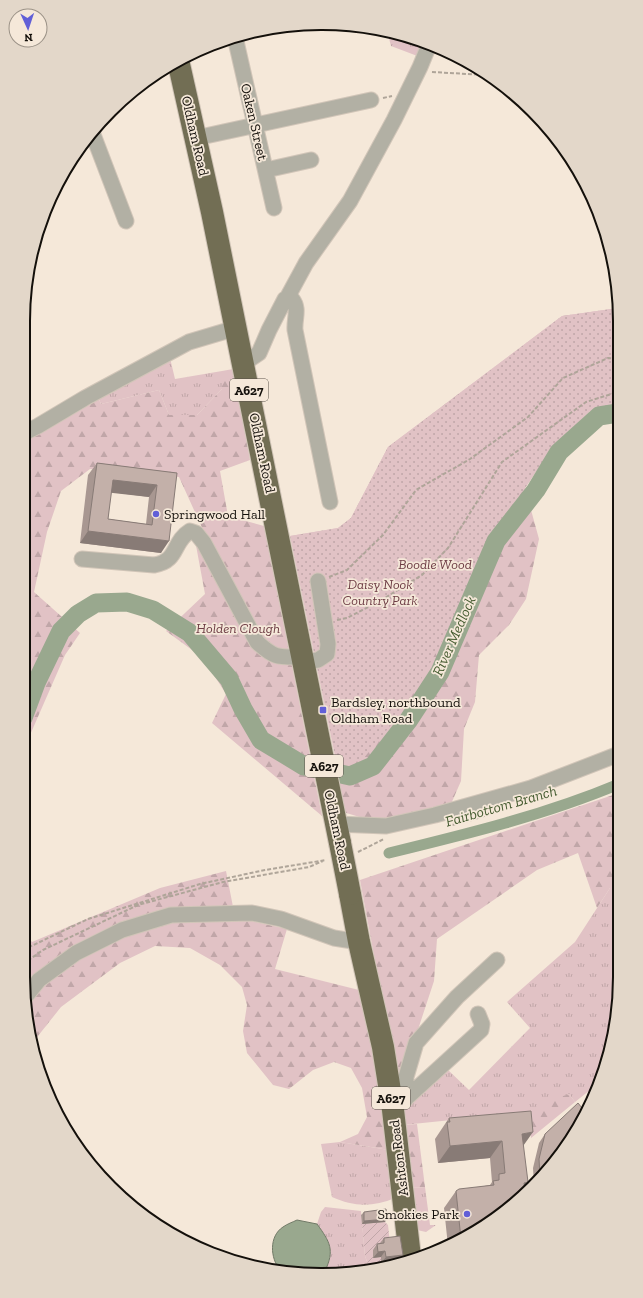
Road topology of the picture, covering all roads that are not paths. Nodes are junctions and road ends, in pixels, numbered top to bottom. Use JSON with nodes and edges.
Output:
{"nodes":[{"id":1,"x":235,"y":43,"type":"edge"},
{"id":2,"x":427,"y":50,"type":"edge"},
{"id":3,"x":180,"y":67,"type":"edge"},
{"id":4,"x":371,"y":100,"type":"road end"},
{"id":5,"x":255,"y":125,"type":"junction"},
{"id":6,"x":94,"y":138,"type":"edge"},
{"id":7,"x":196,"y":138,"type":"junction"},
{"id":8,"x":311,"y":160,"type":"dead end"},
{"id":9,"x":266,"y":170,"type":"junction"},
{"id":10,"x":274,"y":208,"type":"dead end"},
{"id":11,"x":126,"y":221,"type":"dead end"},
{"id":12,"x":287,"y":298,"type":"junction"},
{"id":13,"x":236,"y":328,"type":"junction"},
{"id":14,"x":243,"y":364,"type":"junction"},
{"id":15,"x":30,"y":430,"type":"edge"},
{"id":16,"x":330,"y":502,"type":"dead end"},
{"id":17,"x":82,"y":559,"type":"dead end"},
{"id":18,"x":318,"y":582,"type":"road end"},
{"id":19,"x":303,"y":659,"type":"junction"},
{"id":20,"x":613,"y":756,"type":"edge"},
{"id":21,"x":338,"y":838,"type":"junction"},
{"id":22,"x":359,"y":942,"type":"junction"},
{"id":23,"x":497,"y":960,"type":"dead end"},
{"id":24,"x":31,"y":990,"type":"edge"},
{"id":25,"x":478,"y":1014,"type":"dead end"},
{"id":26,"x":399,"y":1104,"type":"junction"},
{"id":27,"x":410,"y":1254,"type":"edge"}],
"edges":[{"from":1,"to":5,"type":"street","name":"Oaken Street"},
{"from":2,"to":12,"type":"street"},
{"from":3,"to":7,"type":"highway","name":"Oldham Road","number":"A627"},
{"from":4,"to":5,"type":"street"},
{"from":5,"to":7,"type":"street"},
{"from":5,"to":9,"type":"street","name":"Oaken Street"},
{"from":6,"to":11,"type":"street"},
{"from":7,"to":13,"type":"highway","name":"Oldham Road","number":"A627"},
{"from":8,"to":9,"type":"street"},
{"from":9,"to":10,"type":"street","name":"Oaken Street"},
{"from":12,"to":14,"type":"street"},
{"from":12,"to":16,"type":"street"},
{"from":13,"to":14,"type":"highway","name":"Oldham Road","number":"A627"},
{"from":13,"to":15,"type":"street"},
{"from":14,"to":19,"type":"highway","name":"Oldham Road","number":"A627"},
{"from":17,"to":19,"type":"street"},
{"from":18,"to":19,"type":"street"},
{"from":19,"to":21,"type":"highway","name":"Oldham Road","number":"A627"},
{"from":20,"to":21,"type":"street"},
{"from":21,"to":22,"type":"highway","name":"Oldham Road","number":"A627","bridge":true},
{"from":22,"to":24,"type":"street"},
{"from":22,"to":26,"type":"highway","name":"Ashton Road","number":"A627"},
{"from":23,"to":26,"type":"street"},
{"from":25,"to":26,"type":"street"},
{"from":26,"to":27,"type":"highway","name":"Ashton Road","number":"A627"}]}
